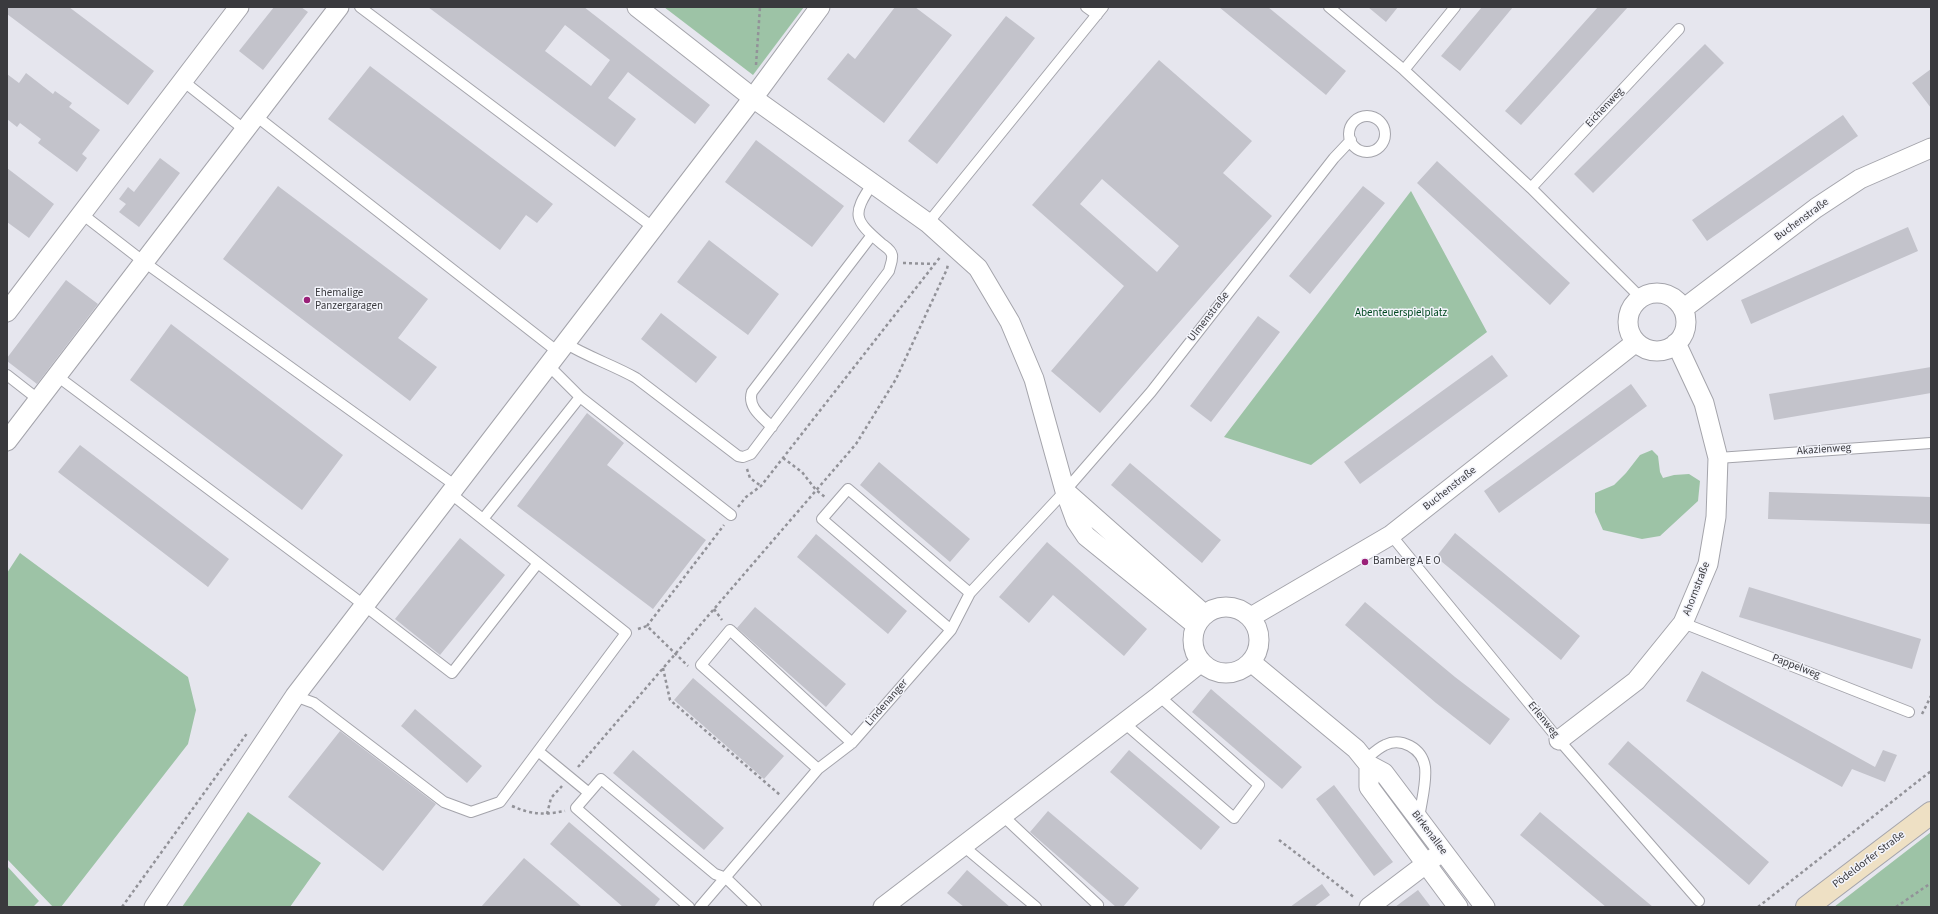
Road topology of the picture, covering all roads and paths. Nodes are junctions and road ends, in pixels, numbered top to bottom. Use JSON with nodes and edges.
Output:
{"nodes":[{"id":1,"x":239,"y":7,"type":"edge"},
{"id":2,"x":338,"y":7,"type":"edge"},
{"id":3,"x":360,"y":7,"type":"edge"},
{"id":4,"x":637,"y":7,"type":"edge"},
{"id":5,"x":760,"y":7,"type":"edge"},
{"id":6,"x":820,"y":7,"type":"edge"},
{"id":7,"x":1086,"y":7,"type":"edge"},
{"id":8,"x":1329,"y":7,"type":"edge"},
{"id":9,"x":1455,"y":7,"type":"edge"},
{"id":10,"x":1100,"y":11,"type":"edge"},
{"id":11,"x":1679,"y":29,"type":"dead end"},
{"id":12,"x":755,"y":68,"type":"dead end"},
{"id":13,"x":1404,"y":70,"type":"junction"},
{"id":14,"x":183,"y":82,"type":"junction"},
{"id":15,"x":753,"y":98,"type":"junction"},
{"id":16,"x":250,"y":123,"type":"junction"},
{"id":17,"x":1350,"y":140,"type":"dead end"},
{"id":18,"x":1931,"y":148,"type":"edge"},
{"id":19,"x":873,"y":184,"type":"junction"},
{"id":20,"x":1531,"y":188,"type":"junction"},
{"id":21,"x":82,"y":214,"type":"junction"},
{"id":22,"x":928,"y":222,"type":"junction"},
{"id":23,"x":654,"y":228,"type":"junction"},
{"id":24,"x":872,"y":235,"type":"junction"},
{"id":25,"x":951,"y":244,"type":"junction"},
{"id":26,"x":144,"y":262,"type":"junction"},
{"id":27,"x":892,"y":262,"type":"junction"},
{"id":28,"x":935,"y":264,"type":"junction"},
{"id":29,"x":1641,"y":298,"type":"junction"},
{"id":30,"x":1683,"y":309,"type":"junction"},
{"id":31,"x":7,"y":312,"type":"edge"},
{"id":32,"x":1636,"y":342,"type":"junction"},
{"id":33,"x":1676,"y":343,"type":"junction"},
{"id":34,"x":557,"y":354,"type":"junction"},
{"id":35,"x":7,"y":375,"type":"edge"},
{"id":36,"x":57,"y":376,"type":"junction"},
{"id":37,"x":580,"y":397,"type":"junction"},
{"id":38,"x":39,"y":400,"type":"junction"},
{"id":39,"x":772,"y":427,"type":"junction"},
{"id":40,"x":7,"y":441,"type":"edge"},
{"id":41,"x":1931,"y":443,"type":"edge"},
{"id":42,"x":743,"y":457,"type":"junction"},
{"id":43,"x":783,"y":458,"type":"junction"},
{"id":44,"x":1718,"y":458,"type":"junction"},
{"id":45,"x":761,"y":486,"type":"junction"},
{"id":46,"x":453,"y":489,"type":"junction"},
{"id":47,"x":816,"y":490,"type":"junction"},
{"id":48,"x":1065,"y":491,"type":"junction"},
{"id":49,"x":834,"y":506,"type":"junction"},
{"id":50,"x":731,"y":515,"type":"junction"},
{"id":51,"x":483,"y":519,"type":"junction"},
{"id":52,"x":1391,"y":535,"type":"junction"},
{"id":53,"x":538,"y":563,"type":"junction"},
{"id":54,"x":970,"y":593,"type":"junction"},
{"id":55,"x":364,"y":606,"type":"junction"},
{"id":56,"x":1251,"y":617,"type":"junction"},
{"id":57,"x":1200,"y":620,"type":"junction"},
{"id":58,"x":1684,"y":623,"type":"junction"},
{"id":59,"x":647,"y":626,"type":"junction"},
{"id":60,"x":951,"y":630,"type":"junction"},
{"id":61,"x":626,"y":633,"type":"junction"},
{"id":62,"x":676,"y":654,"type":"junction"},
{"id":63,"x":1200,"y":662,"type":"junction"},
{"id":64,"x":1251,"y":662,"type":"junction"},
{"id":65,"x":701,"y":665,"type":"junction"},
{"id":66,"x":663,"y":668,"type":"junction"},
{"id":67,"x":295,"y":696,"type":"junction"},
{"id":68,"x":1159,"y":696,"type":"junction"},
{"id":69,"x":1909,"y":712,"type":"dead end"},
{"id":70,"x":1123,"y":722,"type":"junction"},
{"id":71,"x":1559,"y":740,"type":"junction"},
{"id":72,"x":852,"y":743,"type":"junction"},
{"id":73,"x":538,"y":751,"type":"junction"},
{"id":74,"x":1367,"y":763,"type":"junction"},
{"id":75,"x":818,"y":769,"type":"junction"},
{"id":76,"x":1931,"y":771,"type":"edge"},
{"id":77,"x":569,"y":777,"type":"junction"},
{"id":78,"x":589,"y":793,"type":"junction"},
{"id":79,"x":500,"y":802,"type":"junction"},
{"id":80,"x":790,"y":803,"type":"junction"},
{"id":81,"x":576,"y":808,"type":"junction"},
{"id":82,"x":1931,"y":813,"type":"edge"},
{"id":83,"x":547,"y":814,"type":"junction"},
{"id":84,"x":1002,"y":815,"type":"junction"},
{"id":85,"x":1419,"y":819,"type":"junction"},
{"id":86,"x":1279,"y":840,"type":"dead end"},
{"id":87,"x":962,"y":845,"type":"junction"},
{"id":88,"x":1442,"y":851,"type":"junction"},
{"id":89,"x":1426,"y":864,"type":"junction"},
{"id":90,"x":726,"y":878,"type":"junction"},
{"id":91,"x":1931,"y":883,"type":"edge"},
{"id":92,"x":1699,"y":901,"type":"dead end"},
{"id":93,"x":1364,"y":905,"type":"edge"},
{"id":94,"x":154,"y":907,"type":"edge"},
{"id":95,"x":689,"y":907,"type":"edge"},
{"id":96,"x":700,"y":907,"type":"edge"},
{"id":97,"x":756,"y":907,"type":"edge"},
{"id":98,"x":883,"y":907,"type":"edge"},
{"id":99,"x":1036,"y":907,"type":"edge"},
{"id":100,"x":1097,"y":907,"type":"edge"},
{"id":101,"x":1458,"y":907,"type":"edge"},
{"id":102,"x":1485,"y":907,"type":"edge"},
{"id":103,"x":1758,"y":907,"type":"edge"},
{"id":104,"x":1807,"y":907,"type":"edge"},
{"id":105,"x":1896,"y":907,"type":"edge"}],
"edges":[{"from":1,"to":14,"type":"street"},
{"from":2,"to":16,"type":"street"},
{"from":3,"to":23,"type":"lane"},
{"from":4,"to":15,"type":"street"},
{"from":5,"to":12,"type":"path"},
{"from":6,"to":15,"type":"street"},
{"from":7,"to":10,"type":"lane"},
{"from":8,"to":13,"type":"lane"},
{"from":9,"to":13,"type":"lane"},
{"from":10,"to":22,"type":"lane"},
{"from":11,"to":20,"type":"lane","name":"Eichenweg"},
{"from":13,"to":20,"type":"lane"},
{"from":14,"to":16,"type":"lane"},
{"from":14,"to":21,"type":"street"},
{"from":15,"to":19,"type":"street"},
{"from":15,"to":23,"type":"street"},
{"from":16,"to":26,"type":"street"},
{"from":16,"to":34,"type":"lane"},
{"from":17,"to":48,"type":"lane","name":"Ulmenstraße"},
{"from":18,"to":30,"type":"street","name":"Buchenstraße"},
{"from":19,"to":22,"type":"street"},
{"from":19,"to":24,"type":"lane"},
{"from":20,"to":29,"type":"lane"},
{"from":21,"to":26,"type":"lane"},
{"from":21,"to":31,"type":"street"},
{"from":22,"to":25,"type":"street"},
{"from":23,"to":34,"type":"street"},
{"from":24,"to":27,"type":"lane"},
{"from":24,"to":39,"type":"lane"},
{"from":25,"to":28,"type":"path"},
{"from":25,"to":47,"type":"path"},
{"from":25,"to":48,"type":"street"},
{"from":26,"to":36,"type":"street"},
{"from":26,"to":46,"type":"lane"},
{"from":27,"to":28,"type":"path"},
{"from":27,"to":39,"type":"lane"},
{"from":28,"to":43,"type":"path"},
{"from":29,"to":30,"type":"street"},
{"from":29,"to":32,"type":"street"},
{"from":30,"to":33,"type":"street"},
{"from":32,"to":33,"type":"street"},
{"from":32,"to":52,"type":"street","name":"Buchenstraße"},
{"from":33,"to":44,"type":"street","name":"Ahornstraße"},
{"from":34,"to":37,"type":"lane"},
{"from":34,"to":42,"type":"lane"},
{"from":34,"to":46,"type":"street"},
{"from":35,"to":38,"type":"lane"},
{"from":36,"to":38,"type":"street"},
{"from":36,"to":55,"type":"lane"},
{"from":37,"to":50,"type":"lane"},
{"from":37,"to":51,"type":"lane"},
{"from":38,"to":40,"type":"street"},
{"from":39,"to":42,"type":"lane"},
{"from":41,"to":44,"type":"lane","name":"Akazienweg"},
{"from":42,"to":45,"type":"path"},
{"from":43,"to":45,"type":"path"},
{"from":43,"to":47,"type":"path"},
{"from":44,"to":58,"type":"street","name":"Ahornstraße"},
{"from":45,"to":50,"type":"path"},
{"from":46,"to":51,"type":"lane"},
{"from":46,"to":55,"type":"street"},
{"from":47,"to":49,"type":"path"},
{"from":47,"to":62,"type":"path"},
{"from":48,"to":54,"type":"lane","name":"Lindenanger"},
{"from":48,"to":57,"type":"street"},
{"from":49,"to":54,"type":"lane"},
{"from":49,"to":60,"type":"lane"},
{"from":50,"to":59,"type":"path"},
{"from":51,"to":53,"type":"lane"},
{"from":52,"to":56,"type":"street","name":"Buchenstraße"},
{"from":52,"to":71,"type":"lane","name":"Erlenweg"},
{"from":53,"to":55,"type":"lane"},
{"from":53,"to":61,"type":"lane"},
{"from":54,"to":60,"type":"lane","name":"Lindenanger"},
{"from":55,"to":67,"type":"street"},
{"from":56,"to":57,"type":"street"},
{"from":56,"to":64,"type":"street"},
{"from":57,"to":63,"type":"street"},
{"from":58,"to":69,"type":"lane","name":"Pappelweg"},
{"from":58,"to":71,"type":"street","name":"Ahornstraße"},
{"from":59,"to":61,"type":"path"},
{"from":59,"to":62,"type":"path"},
{"from":60,"to":72,"type":"lane","name":"Lindenanger"},
{"from":61,"to":73,"type":"lane"},
{"from":62,"to":65,"type":"path"},
{"from":62,"to":66,"type":"path"},
{"from":63,"to":64,"type":"street"},
{"from":63,"to":68,"type":"street"},
{"from":64,"to":74,"type":"street","name":"Birkenallee"},
{"from":65,"to":72,"type":"lane"},
{"from":65,"to":75,"type":"lane"},
{"from":66,"to":77,"type":"path"},
{"from":66,"to":80,"type":"path"},
{"from":67,"to":79,"type":"lane"},
{"from":67,"to":94,"type":"street"},
{"from":68,"to":70,"type":"street"},
{"from":68,"to":70,"type":"lane"},
{"from":70,"to":84,"type":"street"},
{"from":71,"to":92,"type":"lane","name":"Erlenweg"},
{"from":72,"to":75,"type":"lane","name":"Lindenanger"},
{"from":73,"to":77,"type":"lane"},
{"from":73,"to":79,"type":"lane"},
{"from":74,"to":85,"type":"street","name":"Birkenallee"},
{"from":74,"to":85,"type":"lane"},
{"from":74,"to":89,"type":"street","name":"Birkenallee"},
{"from":75,"to":80,"type":"lane","name":"Lindenanger"},
{"from":76,"to":103,"type":"path"},
{"from":77,"to":78,"type":"lane"},
{"from":77,"to":83,"type":"path"},
{"from":78,"to":81,"type":"lane"},
{"from":78,"to":90,"type":"lane"},
{"from":79,"to":83,"type":"path"},
{"from":80,"to":90,"type":"lane","name":"Lindenanger"},
{"from":81,"to":83,"type":"path"},
{"from":81,"to":95,"type":"lane"},
{"from":82,"to":104,"type":"main road","name":"Pödeldorfer Straße"},
{"from":84,"to":87,"type":"street"},
{"from":84,"to":100,"type":"lane"},
{"from":85,"to":88,"type":"street","name":"Birkenallee"},
{"from":86,"to":93,"type":"path"},
{"from":87,"to":98,"type":"street"},
{"from":87,"to":99,"type":"lane"},
{"from":88,"to":89,"type":"street"},
{"from":88,"to":102,"type":"street","name":"Birkenallee"},
{"from":89,"to":93,"type":"street"},
{"from":89,"to":101,"type":"street","name":"Birkenallee"},
{"from":90,"to":96,"type":"lane","name":"Lindenanger"},
{"from":90,"to":97,"type":"lane"},
{"from":91,"to":105,"type":"path"}]}
